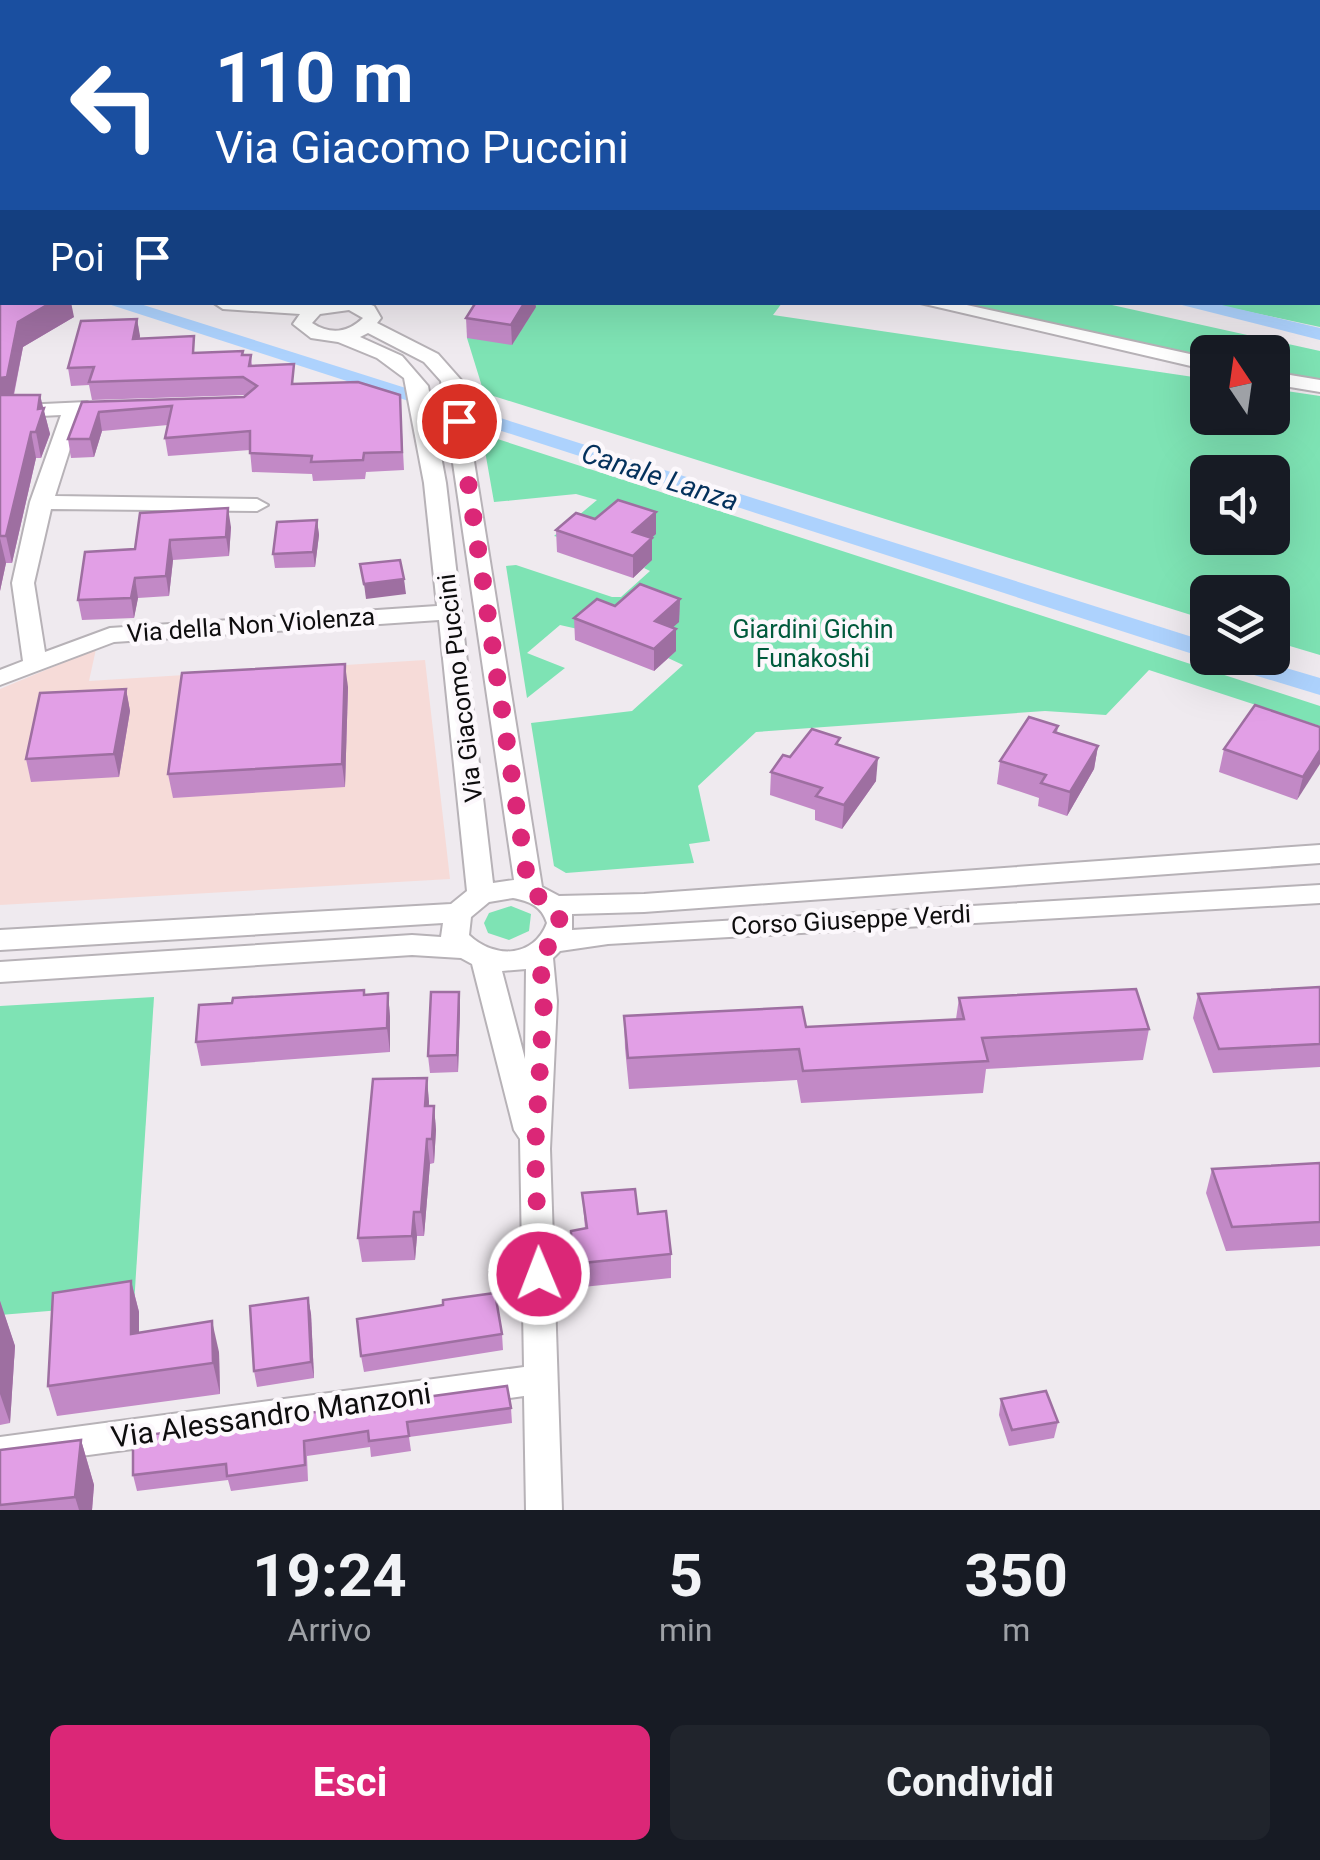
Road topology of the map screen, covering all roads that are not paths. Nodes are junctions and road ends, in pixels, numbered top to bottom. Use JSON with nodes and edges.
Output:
{"nodes":[{"id":1,"x":939,"y":305,"type":"edge"},
{"id":2,"x":366,"y":310,"type":"edge"},
{"id":3,"x":338,"y":336,"type":"junction"},
{"id":4,"x":1190,"y":360,"type":"edge"},
{"id":5,"x":1290,"y":381,"type":"edge"},
{"id":6,"x":1320,"y":386,"type":"edge"},
{"id":7,"x":73,"y":408,"type":"junction"},
{"id":8,"x":112,"y":408,"type":"edge"},
{"id":9,"x":0,"y":412,"type":"edge"},
{"id":10,"x":468,"y":480,"type":"junction"},
{"id":11,"x":435,"y":482,"type":"junction"},
{"id":12,"x":42,"y":502,"type":"junction"},
{"id":13,"x":257,"y":505,"type":"dead end"},
{"id":14,"x":450,"y":612,"type":"junction"},
{"id":15,"x":35,"y":666,"type":"junction"},
{"id":16,"x":0,"y":678,"type":"edge"},
{"id":17,"x":1320,"y":854,"type":"edge"},
{"id":18,"x":1132,"y":865,"type":"junction"},
{"id":19,"x":481,"y":894,"type":"junction"},
{"id":20,"x":1320,"y":894,"type":"edge"},
{"id":21,"x":541,"y":898,"type":"junction"},
{"id":22,"x":1149,"y":904,"type":"junction"},
{"id":23,"x":458,"y":913,"type":"junction"},
{"id":24,"x":0,"y":940,"type":"edge"},
{"id":25,"x":546,"y":948,"type":"junction"},
{"id":26,"x":474,"y":954,"type":"junction"},
{"id":27,"x":0,"y":972,"type":"edge"},
{"id":28,"x":535,"y":1149,"type":"junction"},
{"id":29,"x":542,"y":1379,"type":"junction"},
{"id":30,"x":0,"y":1452,"type":"edge"},
{"id":31,"x":544,"y":1510,"type":"edge"}],
"edges":[{"from":1,"to":4,"type":"street"},
{"from":2,"to":3,"type":"street"},
{"from":2,"to":3,"type":"street","name":"Via Giacomo Puccini"},
{"from":2,"to":10,"type":"street","name":"Via Giacomo Puccini"},
{"from":3,"to":11,"type":"street","name":"Via Giacomo Puccini"},
{"from":5,"to":6,"type":"street"},
{"from":7,"to":8,"type":"street"},
{"from":7,"to":9,"type":"street"},
{"from":7,"to":12,"type":"street"},
{"from":10,"to":11,"type":"street"},
{"from":10,"to":21,"type":"street","name":"Via Giacomo Puccini"},
{"from":11,"to":14,"type":"street","name":"Via Giacomo Puccini"},
{"from":12,"to":13,"type":"street"},
{"from":12,"to":15,"type":"street"},
{"from":14,"to":15,"type":"street","name":"Via della Non Violenza"},
{"from":14,"to":19,"type":"street","name":"Via Giacomo Puccini"},
{"from":15,"to":16,"type":"street","name":"Via della Non Violenza"},
{"from":17,"to":18,"type":"street","name":"Corso Giuseppe Verdi"},
{"from":18,"to":21,"type":"street","name":"Corso Giuseppe Verdi"},
{"from":18,"to":22,"type":"street"},
{"from":19,"to":21,"type":"street"},
{"from":19,"to":23,"type":"street"},
{"from":20,"to":22,"type":"street","name":"Corso Giuseppe Verdi"},
{"from":21,"to":25,"type":"street"},
{"from":22,"to":25,"type":"street","name":"Corso Giuseppe Verdi"},
{"from":23,"to":24,"type":"street"},
{"from":23,"to":26,"type":"street"},
{"from":25,"to":26,"type":"street"},
{"from":25,"to":28,"type":"street"},
{"from":26,"to":27,"type":"street"},
{"from":26,"to":28,"type":"street"},
{"from":28,"to":29,"type":"street"},
{"from":29,"to":30,"type":"street","name":"Via Alessandro Manzoni"},
{"from":29,"to":31,"type":"street"}]}
